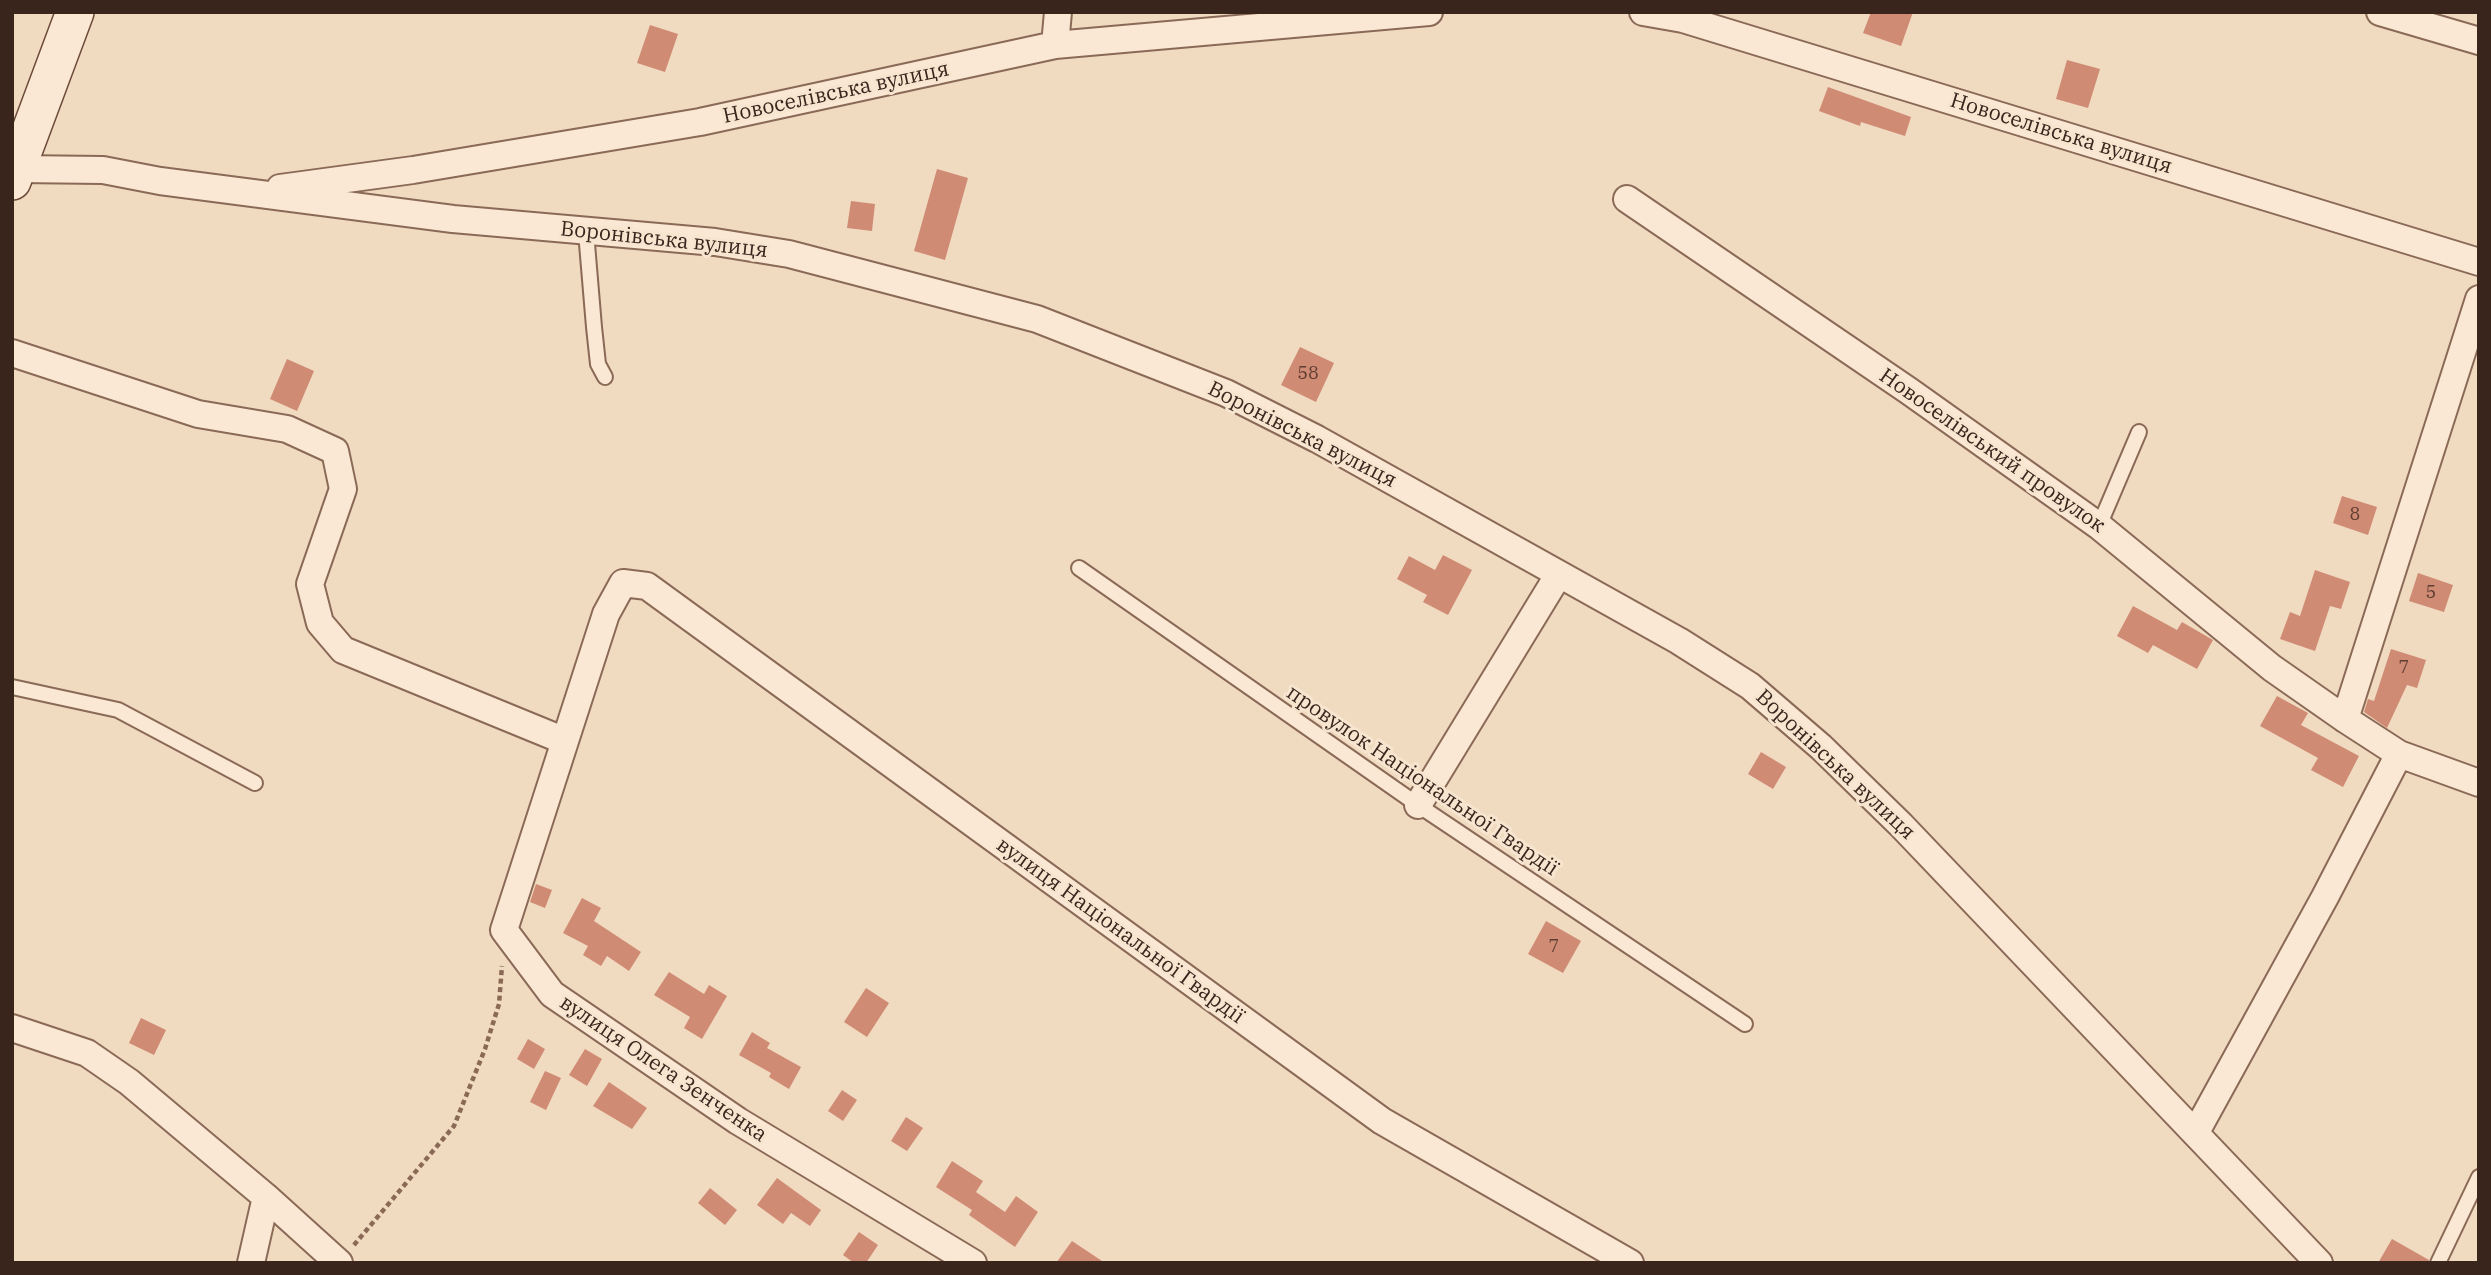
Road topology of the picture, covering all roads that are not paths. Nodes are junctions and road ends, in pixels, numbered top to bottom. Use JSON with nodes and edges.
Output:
{"nodes":[{"id":1,"x":1058,"y":12,"type":"edge"},
{"id":2,"x":1429,"y":12,"type":"edge"},
{"id":3,"x":1643,"y":12,"type":"edge"},
{"id":4,"x":2380,"y":12,"type":"edge"},
{"id":5,"x":74,"y":14,"type":"edge"},
{"id":6,"x":2479,"y":40,"type":"edge"},
{"id":7,"x":1055,"y":45,"type":"junction"},
{"id":8,"x":14,"y":175,"type":"edge"},
{"id":9,"x":244,"y":193,"type":"junction"},
{"id":10,"x":1627,"y":200,"type":"dead end"},
{"id":11,"x":586,"y":232,"type":"junction"},
{"id":12,"x":2479,"y":262,"type":"edge"},
{"id":13,"x":2479,"y":299,"type":"edge"},
{"id":14,"x":12,"y":353,"type":"edge"},
{"id":15,"x":605,"y":377,"type":"dead end"},
{"id":16,"x":2139,"y":432,"type":"dead end"},
{"id":17,"x":2099,"y":526,"type":"junction"},
{"id":18,"x":1079,"y":568,"type":"dead end"},
{"id":19,"x":1559,"y":574,"type":"junction"},
{"id":20,"x":12,"y":687,"type":"edge"},
{"id":21,"x":2345,"y":719,"type":"junction"},
{"id":22,"x":565,"y":741,"type":"junction"},
{"id":23,"x":2399,"y":754,"type":"junction"},
{"id":24,"x":256,"y":783,"type":"dead end"},
{"id":25,"x":2479,"y":783,"type":"edge"},
{"id":26,"x":1418,"y":805,"type":"junction"},
{"id":27,"x":1745,"y":1024,"type":"dead end"},
{"id":28,"x":12,"y":1028,"type":"edge"},
{"id":29,"x":2196,"y":1132,"type":"junction"},
{"id":30,"x":2479,"y":1177,"type":"edge"},
{"id":31,"x":266,"y":1197,"type":"junction"},
{"id":32,"x":344,"y":1258,"type":"edge"},
{"id":33,"x":251,"y":1263,"type":"edge"},
{"id":34,"x":973,"y":1263,"type":"edge"},
{"id":35,"x":1630,"y":1263,"type":"edge"},
{"id":36,"x":2319,"y":1263,"type":"edge"},
{"id":37,"x":2438,"y":1263,"type":"edge"}],
"edges":[{"from":1,"to":7,"type":"street"},
{"from":2,"to":7,"type":"street","name":"Новоселівська вулиця"},
{"from":3,"to":12,"type":"street","name":"Новоселівська вулиця"},
{"from":4,"to":6,"type":"street"},
{"from":5,"to":8,"type":"street"},
{"from":7,"to":9,"type":"street","name":"Новоселівська вулиця"},
{"from":8,"to":9,"type":"street","name":"Воронівська вулиця"},
{"from":9,"to":11,"type":"street","name":"Воронівська вулиця"},
{"from":10,"to":17,"type":"street","name":"Новоселівський провулок"},
{"from":11,"to":15,"type":"lane"},
{"from":11,"to":19,"type":"street","name":"Воронівська вулиця"},
{"from":13,"to":21,"type":"street"},
{"from":14,"to":22,"type":"street"},
{"from":16,"to":17,"type":"lane"},
{"from":17,"to":21,"type":"street","name":"Новоселівський провулок"},
{"from":18,"to":26,"type":"lane","name":"провулок Національної Гвардії"},
{"from":19,"to":26,"type":"street"},
{"from":19,"to":29,"type":"street","name":"Воронівська вулиця"},
{"from":20,"to":24,"type":"lane"},
{"from":21,"to":23,"type":"street","name":"Новоселівський провулок"},
{"from":22,"to":34,"type":"street","name":"вулиця Олега Зенченка"},
{"from":22,"to":35,"type":"street","name":"вулиця Національної Гвардії"},
{"from":23,"to":25,"type":"street","name":"Новоселівський провулок"},
{"from":23,"to":29,"type":"street"},
{"from":26,"to":27,"type":"lane","name":"провулок Національної Гвардії"},
{"from":28,"to":31,"type":"street"},
{"from":29,"to":36,"type":"street","name":"Воронівська вулиця"},
{"from":30,"to":37,"type":"lane"},
{"from":31,"to":32,"type":"street"},
{"from":31,"to":33,"type":"street"}]}
